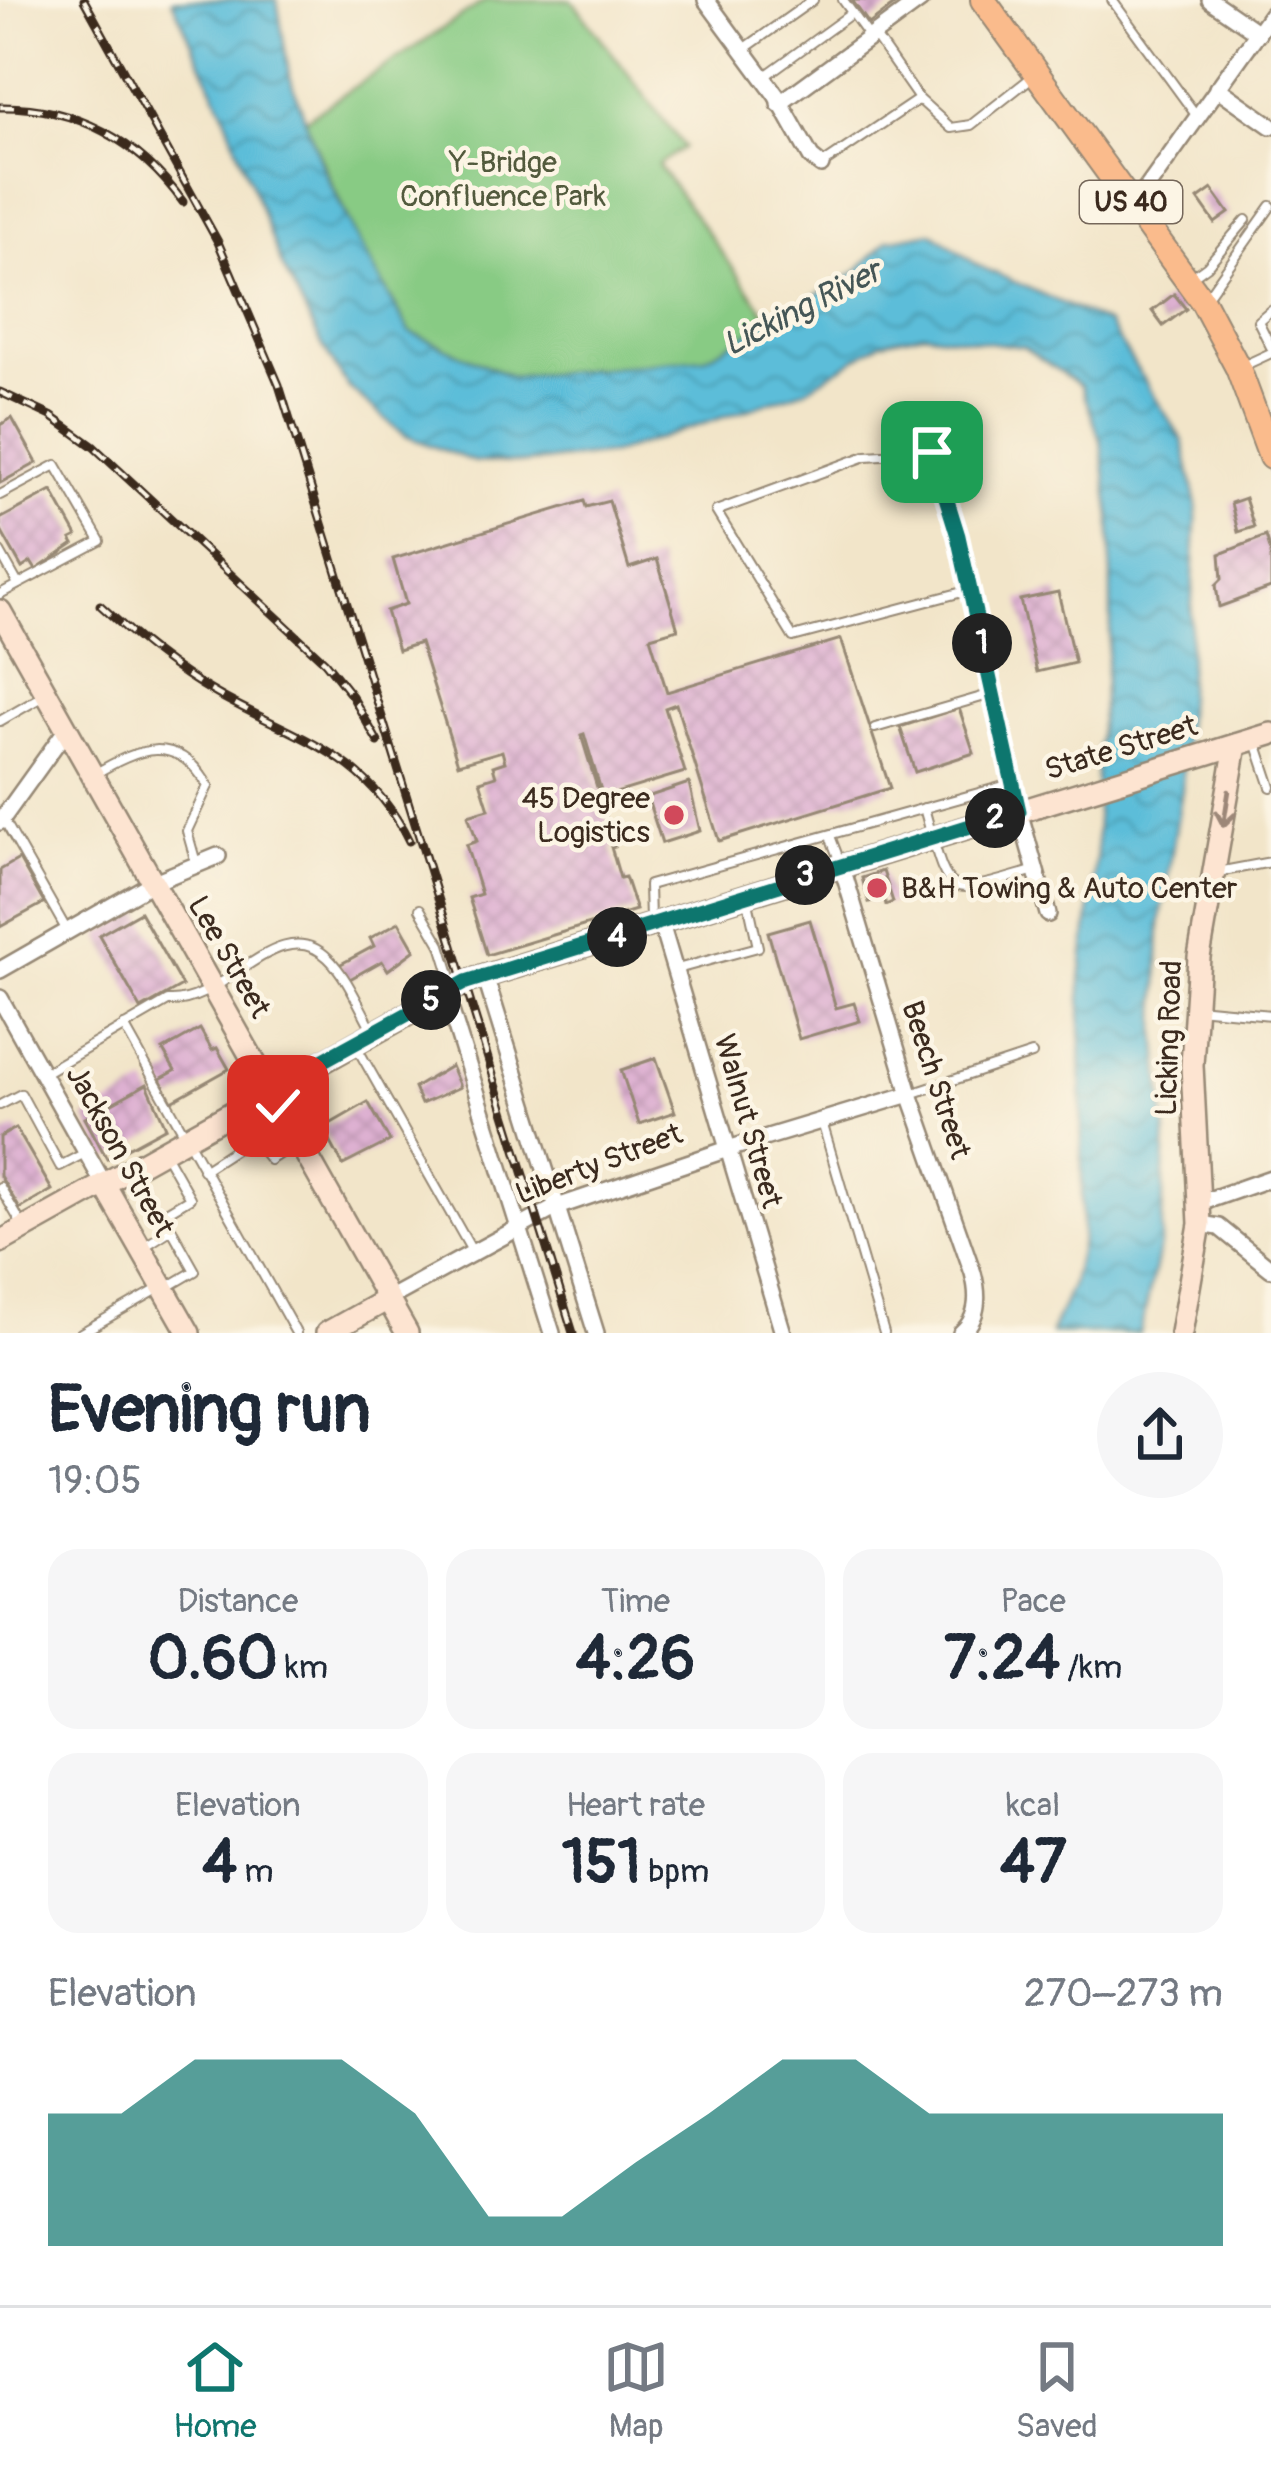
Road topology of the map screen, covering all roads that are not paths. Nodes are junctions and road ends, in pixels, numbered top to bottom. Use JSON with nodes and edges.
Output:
{"nodes":[{"id":1,"x":706,"y":0,"type":"edge"},
{"id":2,"x":813,"y":0,"type":"edge"},
{"id":3,"x":844,"y":0,"type":"edge"},
{"id":4,"x":921,"y":0,"type":"edge"},
{"id":5,"x":983,"y":0,"type":"edge"},
{"id":6,"x":1112,"y":0,"type":"edge"},
{"id":7,"x":1210,"y":0,"type":"edge"},
{"id":8,"x":852,"y":13,"type":"junction"},
{"id":9,"x":1271,"y":14,"type":"edge"},
{"id":10,"x":1258,"y":33,"type":"junction"},
{"id":11,"x":872,"y":36,"type":"junction"},
{"id":12,"x":742,"y":50,"type":"junction"},
{"id":13,"x":1037,"y":74,"type":"junction"},
{"id":14,"x":764,"y":77,"type":"junction"},
{"id":15,"x":1217,"y":88,"type":"junction"},
{"id":16,"x":919,"y":99,"type":"junction"},
{"id":17,"x":779,"y":104,"type":"junction"},
{"id":18,"x":1197,"y":116,"type":"junction"},
{"id":19,"x":1271,"y":126,"type":"edge"},
{"id":20,"x":821,"y":165,"type":"joint"},
{"id":21,"x":1134,"y":206,"type":"junction"},
{"id":22,"x":1271,"y":206,"type":"edge"},
{"id":23,"x":1246,"y":220,"type":"dead end"},
{"id":24,"x":1187,"y":280,"type":"junction"},
{"id":25,"x":1203,"y":302,"type":"junction"},
{"id":26,"x":1271,"y":310,"type":"edge"},
{"id":27,"x":1271,"y":350,"type":"edge"},
{"id":28,"x":1238,"y":368,"type":"junction"},
{"id":29,"x":1271,"y":458,"type":"edge"},
{"id":30,"x":0,"y":495,"type":"edge"},
{"id":31,"x":0,"y":552,"type":"edge"},
{"id":32,"x":18,"y":584,"type":"junction"},
{"id":33,"x":970,"y":590,"type":"junction"},
{"id":34,"x":0,"y":594,"type":"edge"},
{"id":35,"x":0,"y":611,"type":"edge"},
{"id":36,"x":46,"y":694,"type":"junction"},
{"id":37,"x":992,"y":694,"type":"junction"},
{"id":38,"x":0,"y":721,"type":"edge"},
{"id":39,"x":874,"y":728,"type":"dead end"},
{"id":40,"x":66,"y":730,"type":"junction"},
{"id":41,"x":1246,"y":742,"type":"edge"},
{"id":42,"x":92,"y":776,"type":"junction"},
{"id":43,"x":1011,"y":784,"type":"junction"},
{"id":44,"x":1271,"y":787,"type":"edge"},
{"id":45,"x":924,"y":808,"type":"junction"},
{"id":46,"x":1019,"y":811,"type":"junction"},
{"id":47,"x":1,"y":820,"type":"edge"},
{"id":48,"x":830,"y":836,"type":"junction"},
{"id":49,"x":932,"y":837,"type":"junction"},
{"id":50,"x":218,"y":856,"type":"dead end"},
{"id":51,"x":1271,"y":862,"type":"edge"},
{"id":52,"x":196,"y":863,"type":"junction"},
{"id":53,"x":841,"y":863,"type":"junction"},
{"id":54,"x":1036,"y":870,"type":"junction"},
{"id":55,"x":1217,"y":872,"type":"junction"},
{"id":56,"x":152,"y":883,"type":"junction"},
{"id":57,"x":746,"y":895,"type":"junction"},
{"id":58,"x":420,"y":909,"type":"dead end"},
{"id":59,"x":1048,"y":914,"type":"dead end"},
{"id":60,"x":656,"y":925,"type":"junction"},
{"id":61,"x":67,"y":930,"type":"junction"},
{"id":62,"x":676,"y":969,"type":"junction"},
{"id":63,"x":0,"y":970,"type":"edge"},
{"id":64,"x":485,"y":976,"type":"junction"},
{"id":65,"x":212,"y":988,"type":"junction"},
{"id":66,"x":450,"y":990,"type":"junction"},
{"id":67,"x":0,"y":998,"type":"edge"},
{"id":68,"x":1196,"y":1007,"type":"junction"},
{"id":69,"x":1271,"y":1015,"type":"edge"},
{"id":70,"x":124,"y":1026,"type":"junction"},
{"id":71,"x":364,"y":1038,"type":"junction"},
{"id":72,"x":1032,"y":1054,"type":"dead end"},
{"id":73,"x":43,"y":1074,"type":"junction"},
{"id":74,"x":269,"y":1090,"type":"junction"},
{"id":75,"x":910,"y":1094,"type":"junction"},
{"id":76,"x":0,"y":1105,"type":"edge"},
{"id":77,"x":821,"y":1121,"type":"junction"},
{"id":78,"x":185,"y":1138,"type":"junction"},
{"id":79,"x":298,"y":1141,"type":"junction"},
{"id":80,"x":728,"y":1148,"type":"junction"},
{"id":81,"x":163,"y":1150,"type":"junction"},
{"id":82,"x":86,"y":1152,"type":"junction"},
{"id":83,"x":129,"y":1170,"type":"junction"},
{"id":84,"x":202,"y":1170,"type":"junction"},
{"id":85,"x":1271,"y":1178,"type":"edge"},
{"id":86,"x":104,"y":1184,"type":"junction"},
{"id":87,"x":0,"y":1187,"type":"edge"},
{"id":88,"x":146,"y":1200,"type":"junction"},
{"id":89,"x":557,"y":1207,"type":"junction"},
{"id":90,"x":1200,"y":1213,"type":"junction"},
{"id":91,"x":163,"y":1214,"type":"junction"},
{"id":92,"x":122,"y":1216,"type":"junction"},
{"id":93,"x":518,"y":1226,"type":"junction"},
{"id":94,"x":25,"y":1229,"type":"junction"},
{"id":95,"x":172,"y":1229,"type":"junction"},
{"id":96,"x":0,"y":1242,"type":"edge"},
{"id":97,"x":141,"y":1248,"type":"junction"},
{"id":98,"x":472,"y":1252,"type":"junction"},
{"id":99,"x":1271,"y":1269,"type":"edge"},
{"id":100,"x":164,"y":1288,"type":"junction"},
{"id":101,"x":388,"y":1299,"type":"junction"},
{"id":102,"x":81,"y":1333,"type":"edge"},
{"id":103,"x":189,"y":1333,"type":"edge"},
{"id":104,"x":296,"y":1333,"type":"edge"},
{"id":105,"x":327,"y":1333,"type":"edge"},
{"id":106,"x":406,"y":1333,"type":"edge"},
{"id":107,"x":552,"y":1333,"type":"edge"},
{"id":108,"x":596,"y":1333,"type":"edge"},
{"id":109,"x":783,"y":1333,"type":"edge"},
{"id":110,"x":884,"y":1333,"type":"edge"},
{"id":111,"x":961,"y":1333,"type":"edge"},
{"id":112,"x":1181,"y":1333,"type":"edge"}],
"edges":[{"from":1,"to":12,"type":"street"},
{"from":2,"to":12,"type":"lane"},
{"from":3,"to":8,"type":"lane"},
{"from":4,"to":11,"type":"street"},
{"from":5,"to":13,"type":"main road","number":"US 40"},
{"from":6,"to":18,"type":"lane"},
{"from":7,"to":10,"type":"street"},
{"from":8,"to":11,"type":"lane"},
{"from":8,"to":14,"type":"lane"},
{"from":9,"to":10,"type":"street"},
{"from":10,"to":15,"type":"street"},
{"from":11,"to":16,"type":"lane"},
{"from":11,"to":17,"type":"street"},
{"from":12,"to":14,"type":"street"},
{"from":13,"to":16,"type":"lane"},
{"from":13,"to":21,"type":"main road","number":"US 40"},
{"from":14,"to":17,"type":"street"},
{"from":15,"to":18,"type":"street"},
{"from":15,"to":19,"type":"street"},
{"from":16,"to":20,"type":"lane"},
{"from":17,"to":20,"type":"street"},
{"from":18,"to":21,"type":"street"},
{"from":21,"to":24,"type":"main road","number":"US 40"},
{"from":22,"to":25,"type":"lane"},
{"from":23,"to":24,"type":"lane"},
{"from":24,"to":25,"type":"main road","number":"US 40"},
{"from":25,"to":28,"type":"main road","number":"US 40"},
{"from":26,"to":27,"type":"lane"},
{"from":27,"to":28,"type":"lane"},
{"from":28,"to":29,"type":"main road","number":"US 40"},
{"from":30,"to":32,"type":"lane"},
{"from":31,"to":32,"type":"lane"},
{"from":32,"to":34,"type":"lane"},
{"from":33,"to":33,"type":"lane"},
{"from":33,"to":37,"type":"lane"},
{"from":35,"to":36,"type":"street","name":"Lee Street"},
{"from":36,"to":38,"type":"lane"},
{"from":36,"to":40,"type":"street","name":"Lee Street"},
{"from":37,"to":39,"type":"lane"},
{"from":37,"to":43,"type":"lane"},
{"from":40,"to":42,"type":"street","name":"Lee Street"},
{"from":40,"to":47,"type":"street"},
{"from":41,"to":44,"type":"lane"},
{"from":41,"to":46,"type":"street","name":"State Street"},
{"from":41,"to":55,"type":"street","name":"Licking Road","one_way":true},
{"from":42,"to":52,"type":"lane"},
{"from":42,"to":56,"type":"street","name":"Lee Street"},
{"from":43,"to":45,"type":"lane"},
{"from":43,"to":46,"type":"lane"},
{"from":45,"to":48,"type":"lane"},
{"from":45,"to":49,"type":"lane"},
{"from":46,"to":49,"type":"street","name":"State Street"},
{"from":46,"to":54,"type":"street"},
{"from":47,"to":61,"type":"lane"},
{"from":48,"to":53,"type":"lane"},
{"from":48,"to":60,"type":"lane"},
{"from":49,"to":53,"type":"street","name":"State Street"},
{"from":49,"to":54,"type":"lane"},
{"from":50,"to":52,"type":"street"},
{"from":51,"to":55,"type":"lane"},
{"from":52,"to":56,"type":"street"},
{"from":53,"to":57,"type":"street","name":"State Street"},
{"from":53,"to":75,"type":"street","name":"Beech Street"},
{"from":54,"to":59,"type":"street"},
{"from":55,"to":68,"type":"street","name":"Licking Road"},
{"from":56,"to":61,"type":"street"},
{"from":56,"to":65,"type":"street","name":"Lee Street"},
{"from":57,"to":60,"type":"street","name":"State Street"},
{"from":57,"to":62,"type":"lane"},
{"from":58,"to":66,"type":"lane"},
{"from":60,"to":62,"type":"street","name":"Walnut Street"},
{"from":60,"to":64,"type":"street","name":"State Street"},
{"from":61,"to":63,"type":"street"},
{"from":62,"to":80,"type":"street","name":"Walnut Street"},
{"from":64,"to":66,"type":"street","name":"State Street"},
{"from":64,"to":89,"type":"street"},
{"from":65,"to":70,"type":"lane"},
{"from":65,"to":71,"type":"lane"},
{"from":65,"to":74,"type":"street","name":"Lee Street"},
{"from":66,"to":71,"type":"street","name":"State Street"},
{"from":66,"to":93,"type":"street"},
{"from":67,"to":73,"type":"street","name":"Jackson Street"},
{"from":68,"to":69,"type":"lane"},
{"from":68,"to":90,"type":"street","name":"Licking Road"},
{"from":70,"to":73,"type":"lane"},
{"from":70,"to":78,"type":"lane"},
{"from":71,"to":74,"type":"street","name":"State Street"},
{"from":71,"to":98,"type":"lane"},
{"from":72,"to":75,"type":"lane"},
{"from":73,"to":82,"type":"street","name":"Jackson Street"},
{"from":74,"to":78,"type":"street","name":"State Street"},
{"from":74,"to":79,"type":"street","name":"Lee Street"},
{"from":75,"to":77,"type":"street","name":"Liberty Street"},
{"from":75,"to":111,"type":"street","name":"Beech Street"},
{"from":76,"to":82,"type":"lane"},
{"from":77,"to":80,"type":"street","name":"Liberty Street"},
{"from":77,"to":110,"type":"lane"},
{"from":78,"to":81,"type":"street","name":"State Street"},
{"from":78,"to":84,"type":"lane"},
{"from":79,"to":84,"type":"lane"},
{"from":79,"to":101,"type":"street","name":"Lee Street"},
{"from":80,"to":89,"type":"street","name":"Liberty Street"},
{"from":80,"to":109,"type":"street","name":"Walnut Street"},
{"from":81,"to":83,"type":"street","name":"State Street"},
{"from":81,"to":91,"type":"lane"},
{"from":82,"to":86,"type":"street","name":"Jackson Street"},
{"from":83,"to":86,"type":"street","name":"State Street"},
{"from":83,"to":88,"type":"lane"},
{"from":84,"to":104,"type":"lane"},
{"from":85,"to":90,"type":"street"},
{"from":86,"to":92,"type":"street","name":"Jackson Street"},
{"from":86,"to":94,"type":"street","name":"State Street"},
{"from":87,"to":94,"type":"lane"},
{"from":88,"to":91,"type":"lane"},
{"from":88,"to":92,"type":"lane"},
{"from":89,"to":93,"type":"street","name":"Liberty Street"},
{"from":89,"to":108,"type":"street"},
{"from":90,"to":99,"type":"street"},
{"from":90,"to":112,"type":"street","name":"Licking Road"},
{"from":91,"to":95,"type":"lane"},
{"from":92,"to":97,"type":"street","name":"Jackson Street"},
{"from":93,"to":98,"type":"street","name":"Liberty Street"},
{"from":93,"to":107,"type":"street"},
{"from":94,"to":96,"type":"street","name":"State Street"},
{"from":95,"to":97,"type":"lane"},
{"from":95,"to":100,"type":"lane"},
{"from":97,"to":100,"type":"street","name":"Jackson Street"},
{"from":98,"to":101,"type":"street","name":"Liberty Street"},
{"from":100,"to":102,"type":"lane"},
{"from":100,"to":103,"type":"street","name":"Jackson Street"},
{"from":101,"to":105,"type":"street","name":"Liberty Street"},
{"from":101,"to":106,"type":"street","name":"Lee Street"}]}
